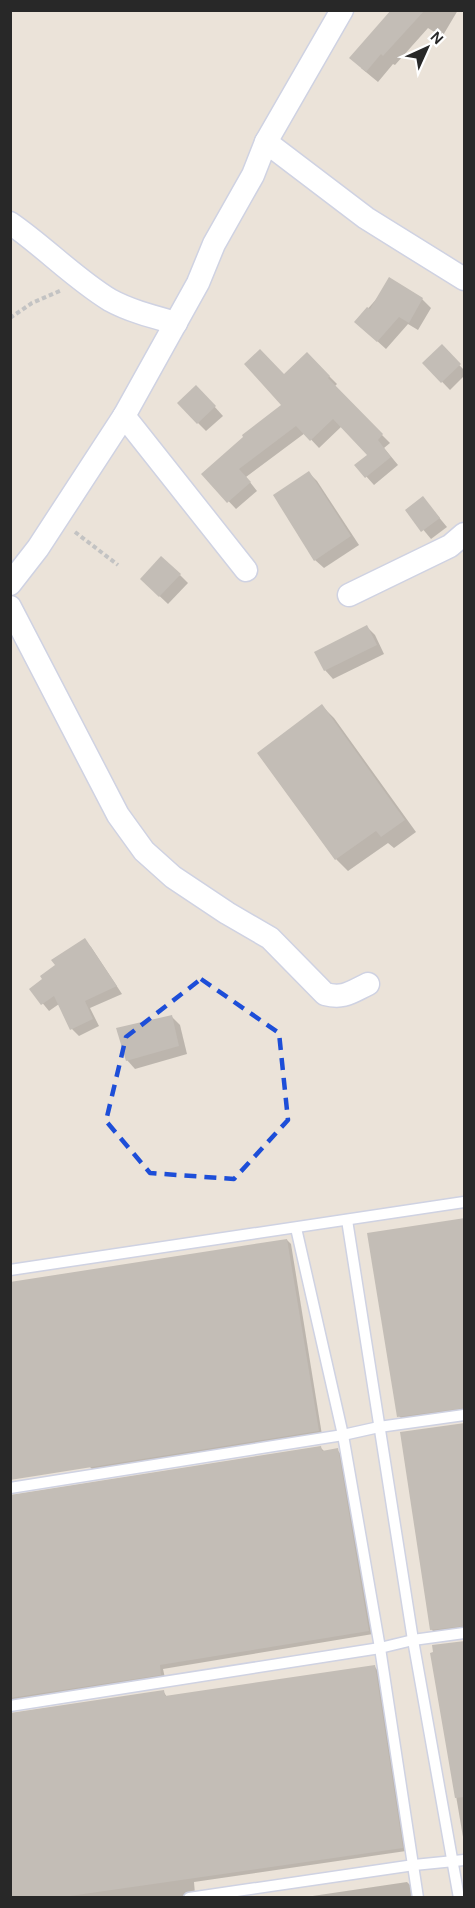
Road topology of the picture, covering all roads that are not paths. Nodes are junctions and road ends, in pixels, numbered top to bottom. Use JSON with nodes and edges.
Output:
{"nodes":[{"id":1,"x":342,"y":10,"type":"edge"},
{"id":2,"x":266,"y":142,"type":"junction"},
{"id":3,"x":10,"y":223,"type":"edge"},
{"id":4,"x":465,"y":279,"type":"edge"},
{"id":5,"x":176,"y":322,"type":"junction"},
{"id":6,"x":124,"y":416,"type":"junction"},
{"id":7,"x":465,"y":534,"type":"edge"},
{"id":8,"x":246,"y":570,"type":"dead end"},
{"id":9,"x":10,"y":584,"type":"edge"},
{"id":10,"x":349,"y":594,"type":"dead end"},
{"id":11,"x":10,"y":608,"type":"edge"},
{"id":12,"x":368,"y":984,"type":"dead end"},
{"id":13,"x":465,"y":1202,"type":"edge"},
{"id":14,"x":347,"y":1220,"type":"junction"},
{"id":15,"x":296,"y":1228,"type":"junction"},
{"id":16,"x":10,"y":1270,"type":"edge"},
{"id":17,"x":465,"y":1415,"type":"edge"},
{"id":18,"x":379,"y":1427,"type":"junction"},
{"id":19,"x":343,"y":1435,"type":"junction"},
{"id":20,"x":10,"y":1488,"type":"edge"},
{"id":21,"x":465,"y":1633,"type":"edge"},
{"id":22,"x":413,"y":1640,"type":"junction"},
{"id":23,"x":380,"y":1648,"type":"junction"},
{"id":24,"x":10,"y":1706,"type":"edge"},
{"id":25,"x":465,"y":1860,"type":"edge"},
{"id":26,"x":453,"y":1862,"type":"junction"},
{"id":27,"x":414,"y":1865,"type":"junction"},
{"id":28,"x":189,"y":1898,"type":"edge"},
{"id":29,"x":418,"y":1898,"type":"edge"},
{"id":30,"x":459,"y":1898,"type":"edge"}],
"edges":[{"from":1,"to":2,"type":"street"},
{"from":2,"to":4,"type":"street"},
{"from":2,"to":5,"type":"street"},
{"from":3,"to":5,"type":"street"},
{"from":5,"to":6,"type":"street"},
{"from":6,"to":8,"type":"street"},
{"from":6,"to":9,"type":"street"},
{"from":7,"to":10,"type":"street"},
{"from":11,"to":12,"type":"street"},
{"from":13,"to":14,"type":"lane"},
{"from":14,"to":15,"type":"lane"},
{"from":14,"to":18,"type":"lane"},
{"from":15,"to":16,"type":"lane"},
{"from":15,"to":19,"type":"lane"},
{"from":17,"to":18,"type":"lane"},
{"from":18,"to":19,"type":"lane"},
{"from":18,"to":22,"type":"lane"},
{"from":19,"to":20,"type":"lane"},
{"from":19,"to":23,"type":"lane"},
{"from":21,"to":22,"type":"lane"},
{"from":22,"to":23,"type":"lane"},
{"from":22,"to":26,"type":"lane"},
{"from":23,"to":24,"type":"lane"},
{"from":23,"to":27,"type":"lane"},
{"from":25,"to":26,"type":"lane"},
{"from":26,"to":27,"type":"lane"},
{"from":26,"to":30,"type":"lane"},
{"from":27,"to":28,"type":"lane"},
{"from":27,"to":29,"type":"lane"}]}
